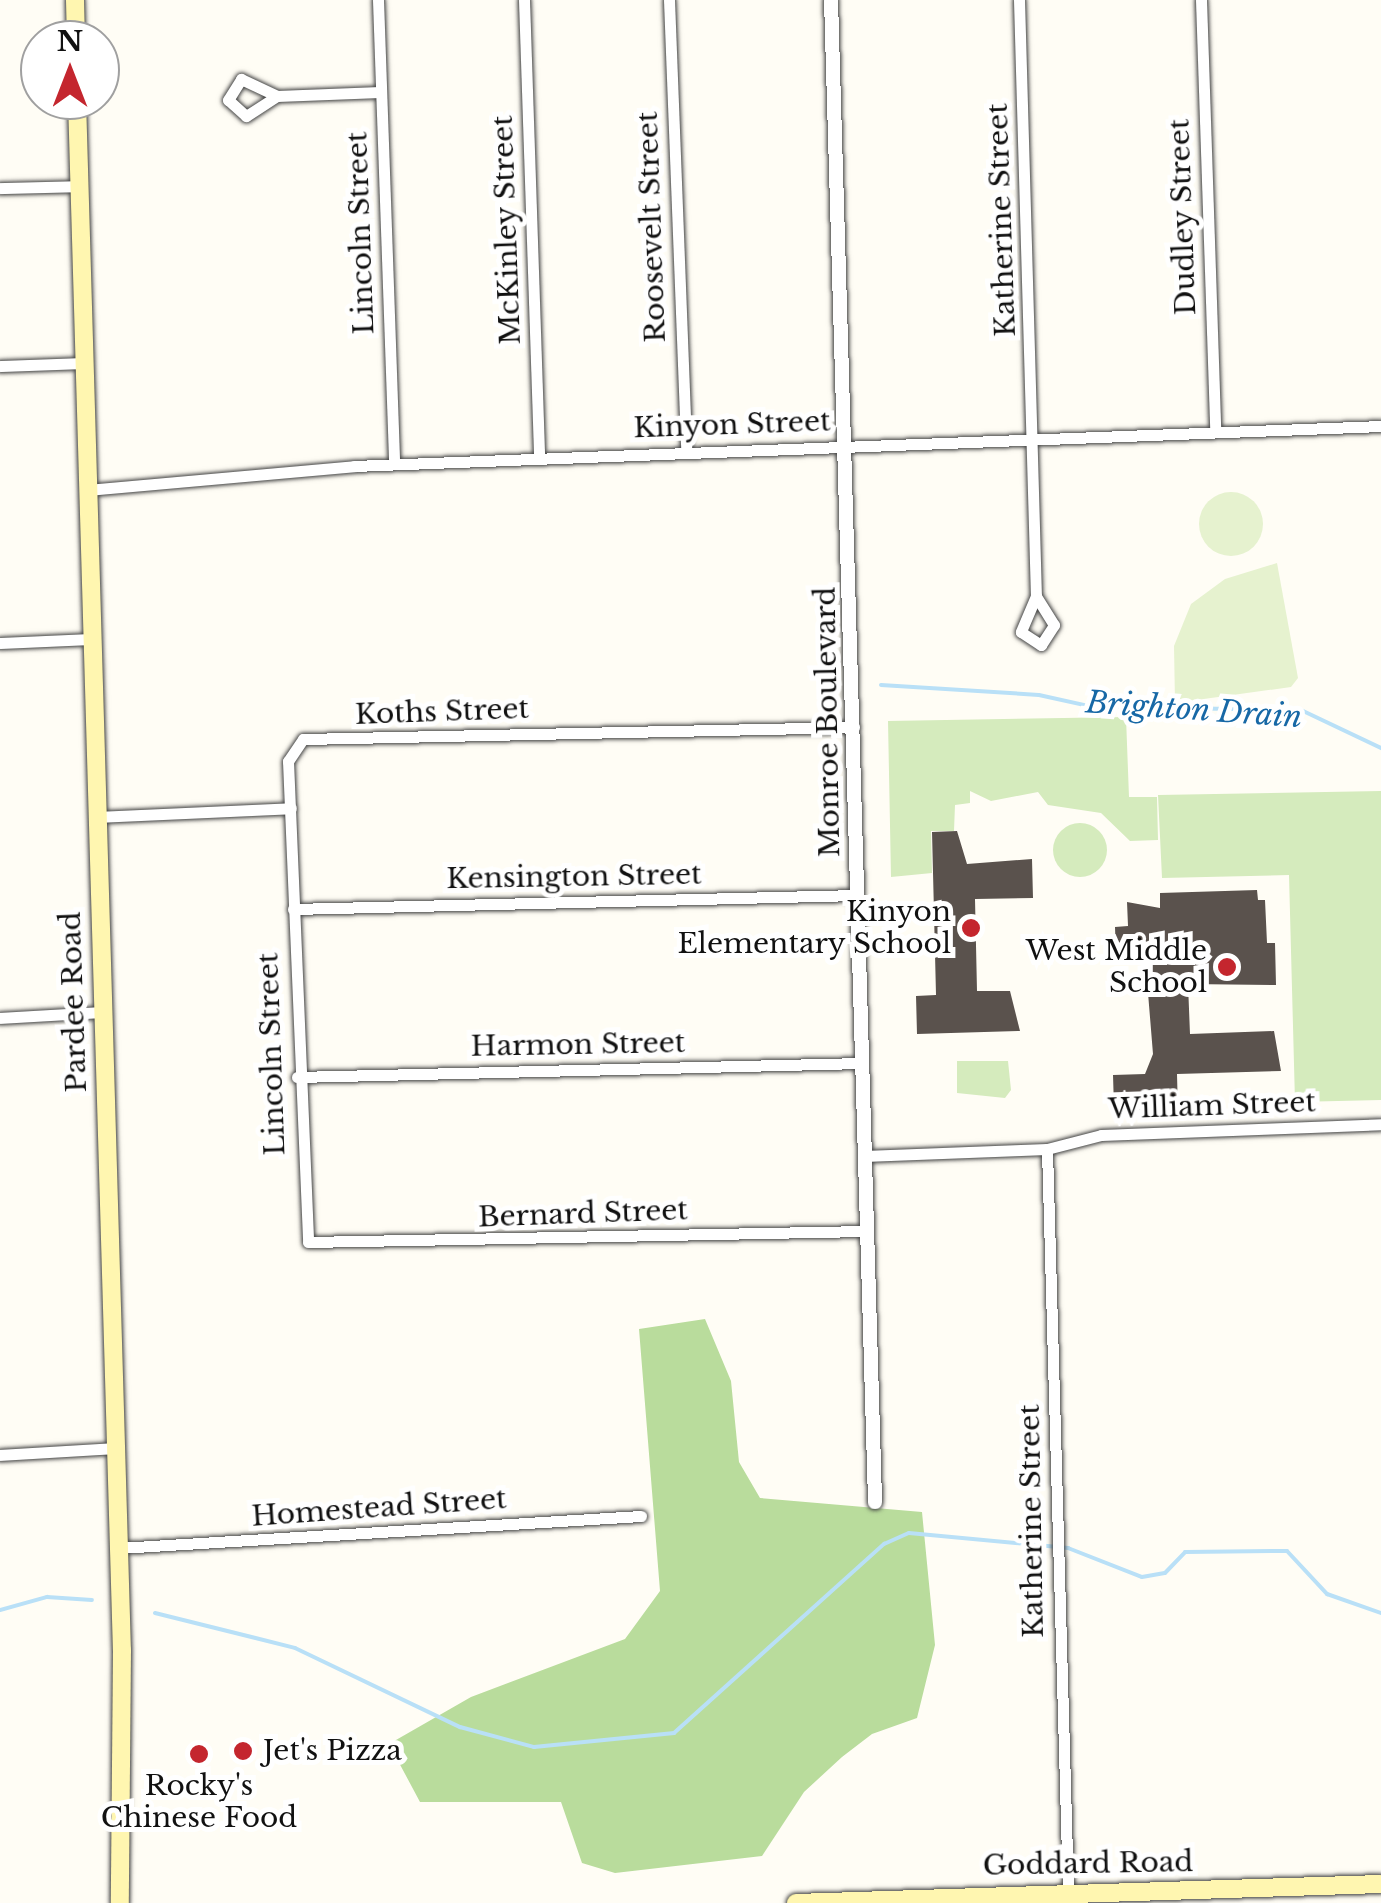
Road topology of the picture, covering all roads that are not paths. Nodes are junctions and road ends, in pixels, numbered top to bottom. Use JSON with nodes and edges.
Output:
{"nodes":[{"id":1,"x":378,"y":0,"type":"edge"},
{"id":2,"x":524,"y":0,"type":"edge"},
{"id":3,"x":668,"y":0,"type":"edge"},
{"id":4,"x":831,"y":0,"type":"edge"},
{"id":5,"x":1019,"y":0,"type":"edge"},
{"id":6,"x":1201,"y":0,"type":"edge"},
{"id":7,"x":380,"y":92,"type":"junction"},
{"id":8,"x":277,"y":96,"type":"dead end"},
{"id":9,"x":78,"y":120,"type":"edge"},
{"id":10,"x":80,"y":186,"type":"junction"},
{"id":11,"x":0,"y":188,"type":"edge"},
{"id":12,"x":85,"y":363,"type":"junction"},
{"id":13,"x":0,"y":366,"type":"edge"},
{"id":14,"x":1381,"y":426,"type":"edge"},
{"id":15,"x":1215,"y":432,"type":"junction"},
{"id":16,"x":1033,"y":439,"type":"junction"},
{"id":17,"x":847,"y":445,"type":"junction"},
{"id":18,"x":686,"y":452,"type":"junction"},
{"id":19,"x":540,"y":458,"type":"junction"},
{"id":20,"x":394,"y":464,"type":"junction"},
{"id":21,"x":87,"y":490,"type":"junction"},
{"id":22,"x":1036,"y":596,"type":"dead end"},
{"id":23,"x":91,"y":639,"type":"junction"},
{"id":24,"x":0,"y":644,"type":"edge"},
{"id":25,"x":854,"y":727,"type":"junction"},
{"id":26,"x":291,"y":808,"type":"junction"},
{"id":27,"x":96,"y":817,"type":"junction"},
{"id":28,"x":857,"y":896,"type":"junction"},
{"id":29,"x":293,"y":909,"type":"junction"},
{"id":30,"x":101,"y":1012,"type":"junction"},
{"id":31,"x":0,"y":1018,"type":"edge"},
{"id":32,"x":861,"y":1063,"type":"junction"},
{"id":33,"x":297,"y":1077,"type":"junction"},
{"id":34,"x":1381,"y":1124,"type":"edge"},
{"id":35,"x":1047,"y":1148,"type":"junction"},
{"id":36,"x":864,"y":1156,"type":"junction"},
{"id":37,"x":865,"y":1231,"type":"junction"},
{"id":38,"x":304,"y":1238,"type":"joint"},
{"id":39,"x":115,"y":1448,"type":"junction"},
{"id":40,"x":0,"y":1455,"type":"edge"},
{"id":41,"x":875,"y":1502,"type":"dead end"},
{"id":42,"x":641,"y":1516,"type":"dead end"},
{"id":43,"x":119,"y":1548,"type":"junction"},
{"id":44,"x":1381,"y":1884,"type":"edge"},
{"id":45,"x":1061,"y":1896,"type":"edge"},
{"id":46,"x":1098,"y":1897,"type":"edge"},
{"id":47,"x":120,"y":1903,"type":"edge"},
{"id":48,"x":796,"y":1903,"type":"edge"},
{"id":49,"x":809,"y":1903,"type":"edge"}],
"edges":[{"from":1,"to":7,"type":"street","name":"Lincoln Street"},
{"from":2,"to":19,"type":"street","name":"McKinley Street"},
{"from":3,"to":18,"type":"street","name":"Roosevelt Street"},
{"from":4,"to":17,"type":"street","name":"Monroe Boulevard"},
{"from":5,"to":16,"type":"street","name":"Katherine Street"},
{"from":6,"to":15,"type":"street","name":"Dudley Street"},
{"from":7,"to":8,"type":"street"},
{"from":7,"to":20,"type":"street","name":"Lincoln Street"},
{"from":9,"to":10,"type":"main road","name":"Pardee Road"},
{"from":10,"to":11,"type":"street"},
{"from":10,"to":12,"type":"main road","name":"Pardee Road"},
{"from":12,"to":13,"type":"street"},
{"from":12,"to":21,"type":"main road","name":"Pardee Road"},
{"from":14,"to":15,"type":"street","name":"Kinyon Street"},
{"from":15,"to":16,"type":"street","name":"Kinyon Street"},
{"from":16,"to":17,"type":"street","name":"Kinyon Street"},
{"from":16,"to":22,"type":"street","name":"Katherine Street"},
{"from":17,"to":18,"type":"street","name":"Kinyon Street"},
{"from":17,"to":25,"type":"street","name":"Monroe Boulevard"},
{"from":18,"to":19,"type":"street","name":"Kinyon Street"},
{"from":19,"to":20,"type":"street","name":"Kinyon Street"},
{"from":20,"to":21,"type":"street","name":"Kinyon Street"},
{"from":21,"to":23,"type":"main road","name":"Pardee Road"},
{"from":23,"to":24,"type":"street"},
{"from":23,"to":27,"type":"main road","name":"Pardee Road"},
{"from":25,"to":26,"type":"street","name":"Koths Street"},
{"from":25,"to":28,"type":"street","name":"Monroe Boulevard"},
{"from":26,"to":27,"type":"street"},
{"from":26,"to":29,"type":"street","name":"Lincoln Street"},
{"from":27,"to":30,"type":"main road","name":"Pardee Road"},
{"from":28,"to":29,"type":"street","name":"Kensington Street"},
{"from":28,"to":32,"type":"street","name":"Monroe Boulevard"},
{"from":29,"to":33,"type":"street","name":"Lincoln Street"},
{"from":30,"to":31,"type":"street"},
{"from":30,"to":39,"type":"main road","name":"Pardee Road"},
{"from":32,"to":33,"type":"street","name":"Harmon Street"},
{"from":32,"to":36,"type":"street","name":"Monroe Boulevard"},
{"from":33,"to":38,"type":"street","name":"Lincoln Street"},
{"from":34,"to":35,"type":"street","name":"William Street"},
{"from":35,"to":36,"type":"street"},
{"from":35,"to":45,"type":"street","name":"Katherine Street"},
{"from":36,"to":37,"type":"street","name":"Monroe Boulevard"},
{"from":37,"to":38,"type":"street","name":"Bernard Street"},
{"from":37,"to":41,"type":"street","name":"Monroe Boulevard"},
{"from":39,"to":40,"type":"street"},
{"from":39,"to":43,"type":"main road","name":"Pardee Road"},
{"from":42,"to":43,"type":"street","name":"Homestead Street"},
{"from":43,"to":47,"type":"main road","name":"Pardee Road"},
{"from":44,"to":46,"type":"main road","name":"Goddard Road"},
{"from":45,"to":46,"type":"main road","name":"Goddard Road"},
{"from":45,"to":49,"type":"main road","name":"Goddard Road"},
{"from":48,"to":49,"type":"main road","name":"Goddard Road"}]}
